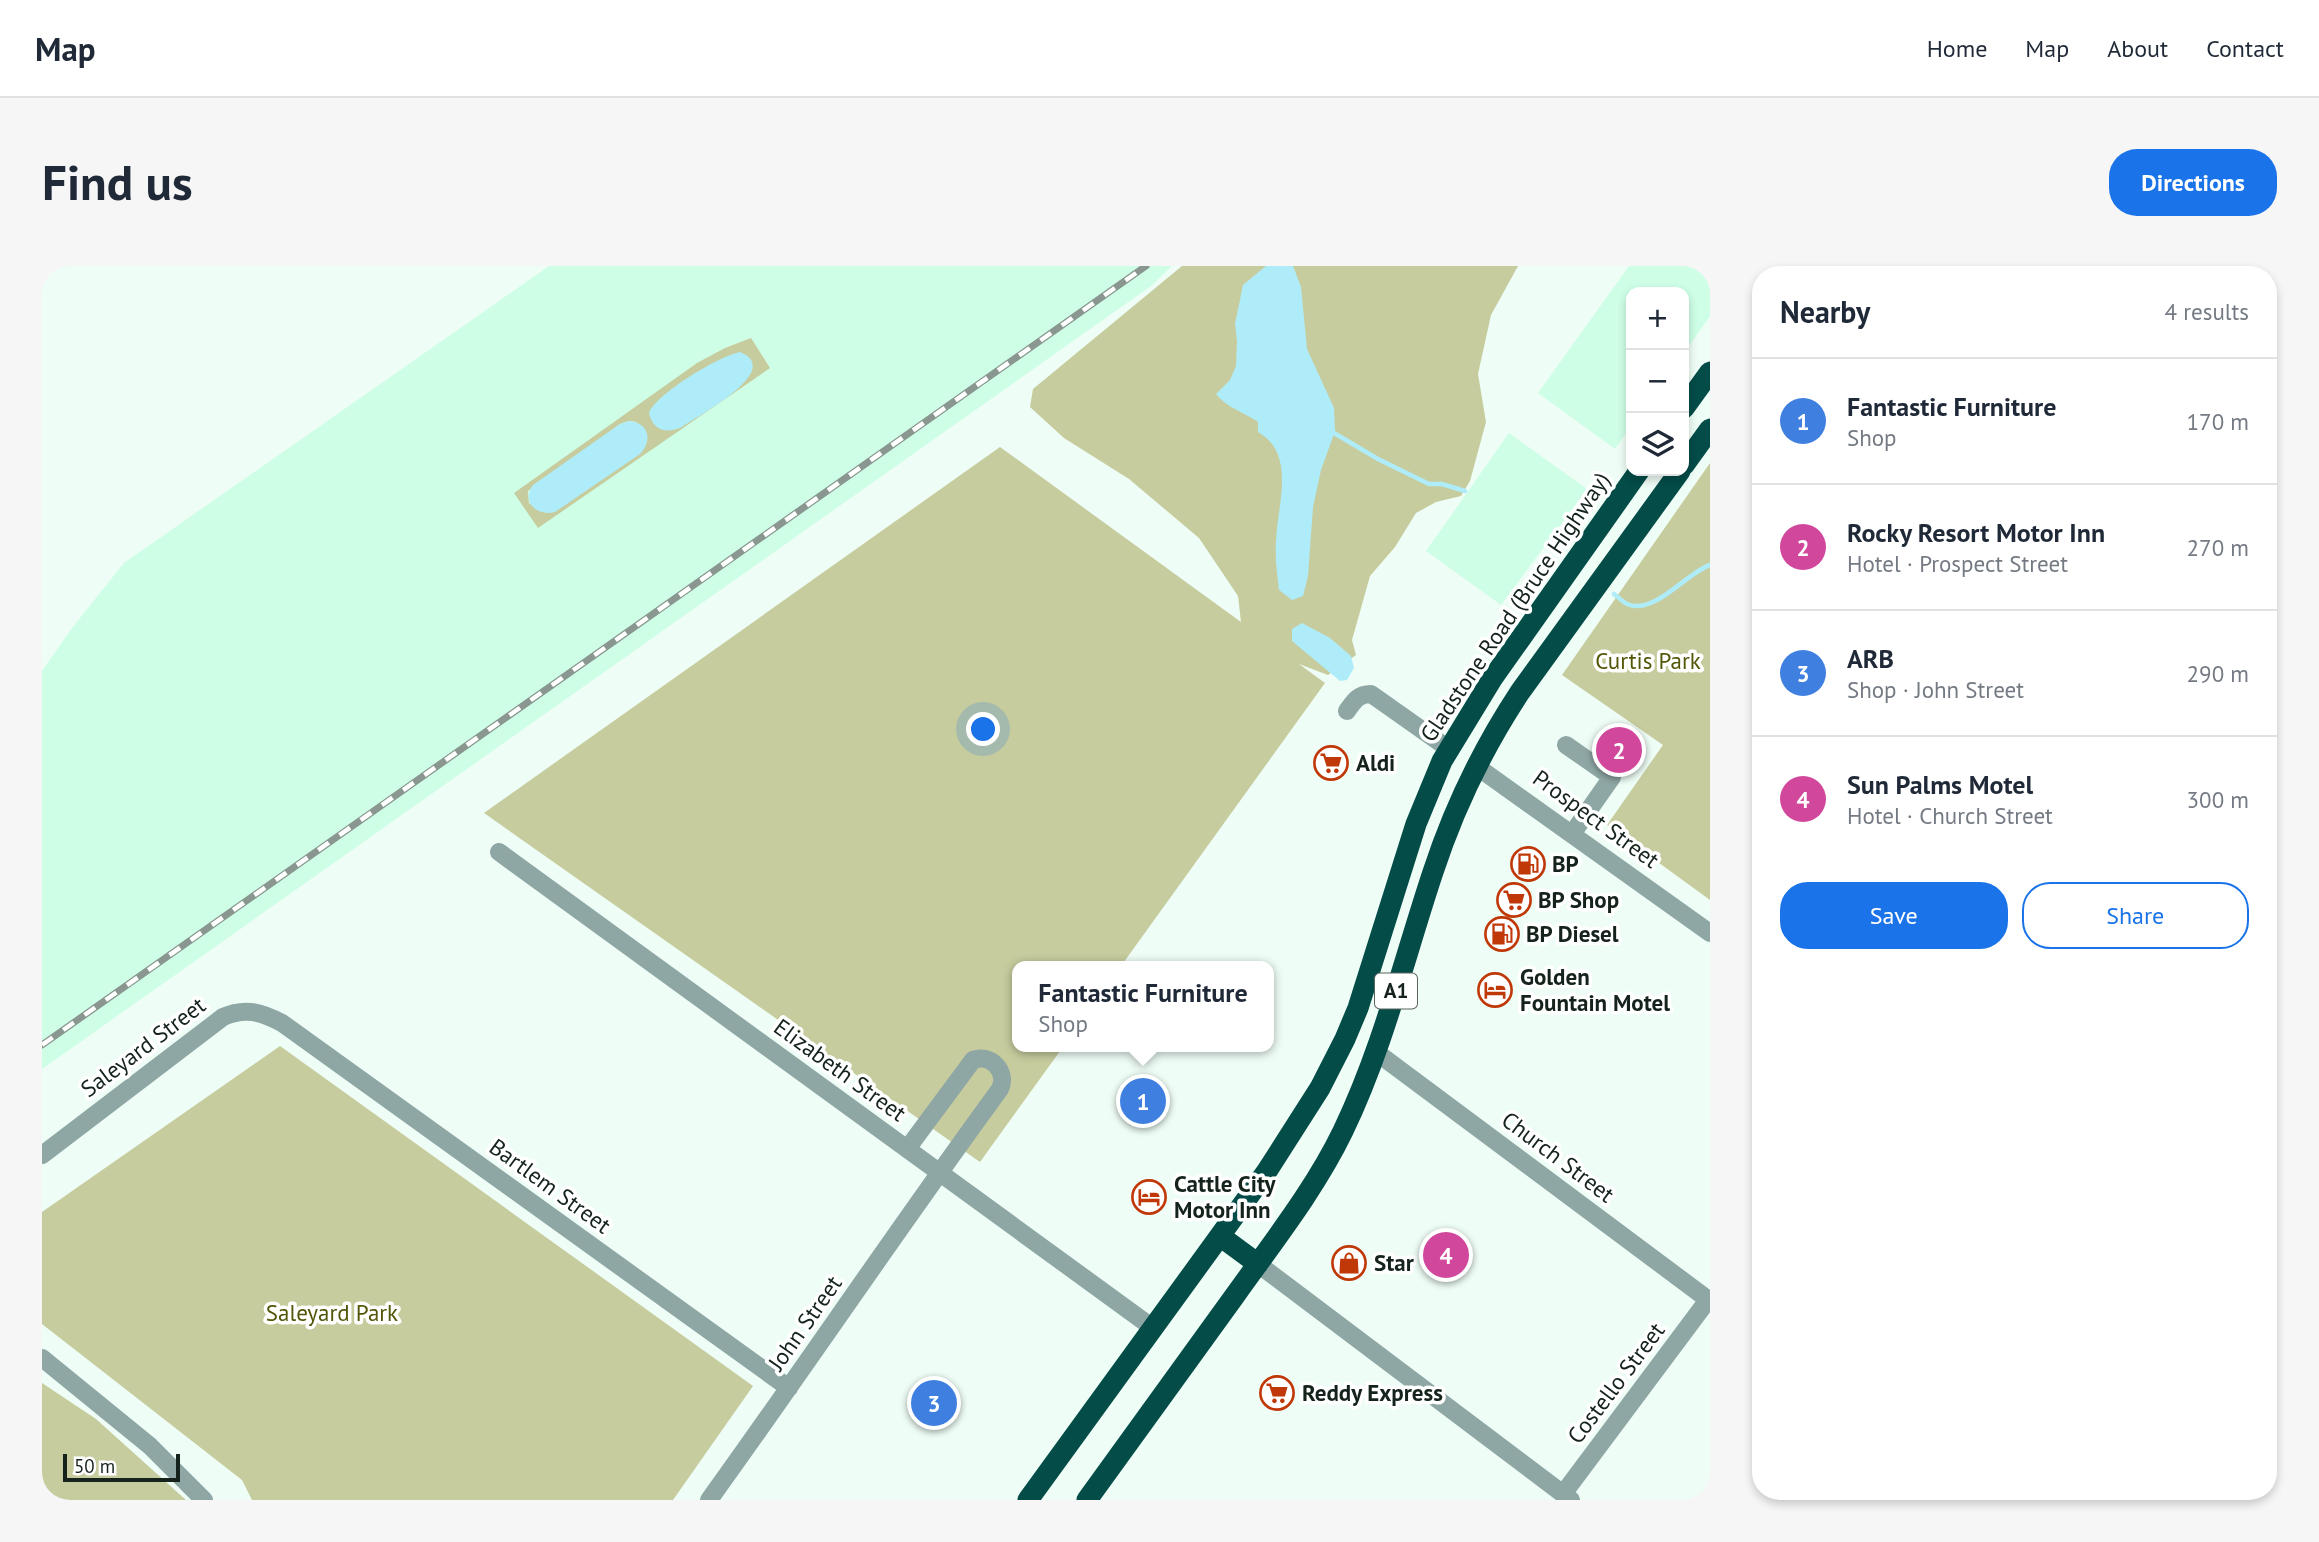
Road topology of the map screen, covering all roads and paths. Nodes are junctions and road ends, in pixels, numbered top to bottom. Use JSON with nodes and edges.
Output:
{"nodes":[{"id":1,"x":1710,"y":372,"type":"edge"},
{"id":2,"x":1689,"y":401,"type":"edge"},
{"id":3,"x":1710,"y":429,"type":"edge"},
{"id":4,"x":1689,"y":458,"type":"edge"},
{"id":5,"x":1635,"y":476,"type":"edge"},
{"id":6,"x":1676,"y":476,"type":"edge"},
{"id":7,"x":1348,"y":711,"type":"dead end"},
{"id":8,"x":1566,"y":745,"type":"dead end"},
{"id":9,"x":1449,"y":749,"type":"junction"},
{"id":10,"x":1476,"y":766,"type":"junction"},
{"id":11,"x":1572,"y":834,"type":"junction"},
{"id":12,"x":499,"y":852,"type":"dead end"},
{"id":13,"x":1710,"y":933,"type":"edge"},
{"id":14,"x":282,"y":1023,"type":"joint"},
{"id":15,"x":1376,"y":1052,"type":"junction"},
{"id":16,"x":907,"y":1149,"type":"junction"},
{"id":17,"x":42,"y":1155,"type":"edge"},
{"id":18,"x":939,"y":1172,"type":"junction"},
{"id":19,"x":1220,"y":1236,"type":"junction"},
{"id":20,"x":1258,"y":1264,"type":"junction"},
{"id":21,"x":1709,"y":1301,"type":"edge"},
{"id":22,"x":1153,"y":1328,"type":"junction"},
{"id":23,"x":42,"y":1358,"type":"edge"},
{"id":24,"x":789,"y":1388,"type":"junction"},
{"id":25,"x":1567,"y":1497,"type":"edge"},
{"id":26,"x":204,"y":1500,"type":"edge"},
{"id":27,"x":709,"y":1500,"type":"edge"},
{"id":28,"x":1028,"y":1500,"type":"edge"},
{"id":29,"x":1087,"y":1500,"type":"edge"}],
"edges":[{"from":1,"to":2,"type":"highway"},
{"from":3,"to":4,"type":"highway"},
{"from":5,"to":9,"type":"highway","name":"Gladstone Road (Bruce Highway)","number":"A1"},
{"from":6,"to":10,"type":"highway","number":"A1"},
{"from":7,"to":9,"type":"street"},
{"from":8,"to":11,"type":"street"},
{"from":9,"to":10,"type":"highway","name":"Prospect Street"},
{"from":9,"to":19,"type":"highway","name":"Gladstone Road (Bruce Highway)","number":"A1"},
{"from":10,"to":11,"type":"street","name":"Prospect Street"},
{"from":10,"to":15,"type":"highway","number":"A1"},
{"from":11,"to":13,"type":"street","name":"Prospect Street"},
{"from":12,"to":16,"type":"street","name":"Elizabeth Street"},
{"from":14,"to":17,"type":"street","name":"Saleyard Street"},
{"from":14,"to":24,"type":"street","name":"Bartlem Street"},
{"from":15,"to":20,"type":"highway","number":"A1"},
{"from":15,"to":21,"type":"street","name":"Church Street"},
{"from":16,"to":18,"type":"street","name":"Elizabeth Street"},
{"from":16,"to":18,"type":"street","name":"John Street"},
{"from":18,"to":22,"type":"street","name":"Elizabeth Street"},
{"from":18,"to":24,"type":"street","name":"John Street"},
{"from":19,"to":20,"type":"highway"},
{"from":19,"to":22,"type":"highway","name":"Gladstone Road (Bruce Highway)","number":"A1"},
{"from":20,"to":25,"type":"street"},
{"from":20,"to":29,"type":"highway","number":"A1"},
{"from":21,"to":25,"type":"street","name":"Costello Street"},
{"from":22,"to":28,"type":"highway","name":"Gladstone Road (Bruce Highway)","number":"A1"},
{"from":23,"to":26,"type":"street"},
{"from":24,"to":27,"type":"street","name":"John Street"}]}
